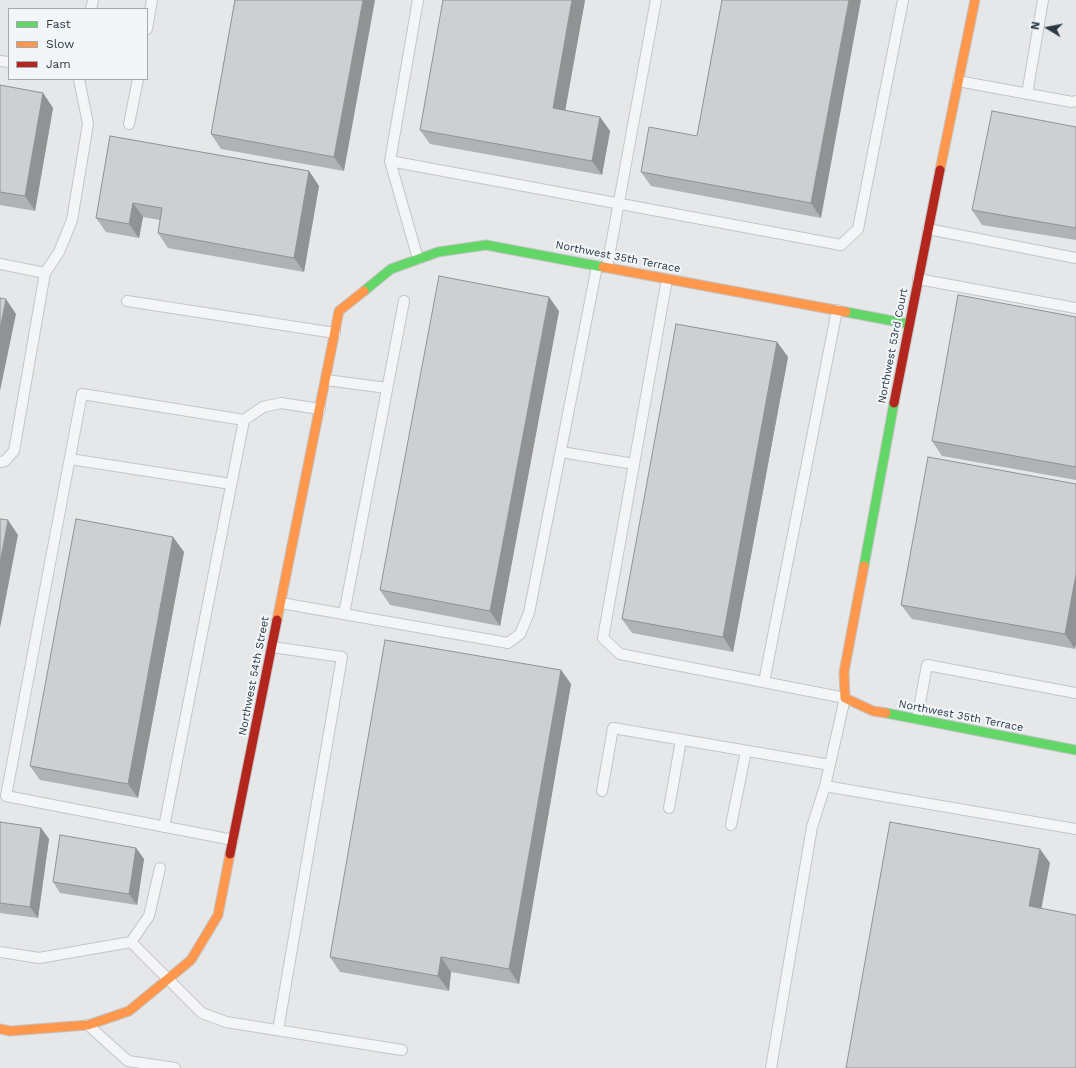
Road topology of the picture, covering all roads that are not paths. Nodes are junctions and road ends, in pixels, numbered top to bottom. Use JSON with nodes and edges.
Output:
{"nodes":[{"id":1,"x":152,"y":0,"type":"edge"},
{"id":2,"x":418,"y":0,"type":"edge"},
{"id":3,"x":656,"y":0,"type":"edge"},
{"id":4,"x":903,"y":0,"type":"edge"},
{"id":5,"x":975,"y":0,"type":"edge"},
{"id":6,"x":1043,"y":0,"type":"edge"},
{"id":7,"x":148,"y":23,"type":"edge"},
{"id":8,"x":79,"y":80,"type":"edge"},
{"id":9,"x":138,"y":80,"type":"edge"},
{"id":10,"x":958,"y":81,"type":"junction"},
{"id":11,"x":1027,"y":94,"type":"junction"},
{"id":12,"x":1076,"y":101,"type":"edge"},
{"id":13,"x":129,"y":124,"type":"dead end"},
{"id":14,"x":390,"y":161,"type":"junction"},
{"id":15,"x":618,"y":204,"type":"junction"},
{"id":16,"x":928,"y":229,"type":"junction"},
{"id":17,"x":1076,"y":258,"type":"edge"},
{"id":18,"x":418,"y":259,"type":"junction"},
{"id":19,"x":0,"y":264,"type":"edge"},
{"id":20,"x":602,"y":266,"type":"junction"},
{"id":21,"x":45,"y":274,"type":"junction"},
{"id":22,"x":667,"y":279,"type":"junction"},
{"id":23,"x":918,"y":279,"type":"junction"},
{"id":24,"x":126,"y":301,"type":"dead end"},
{"id":25,"x":404,"y":301,"type":"dead end"},
{"id":26,"x":1076,"y":308,"type":"edge"},
{"id":27,"x":836,"y":310,"type":"junction"},
{"id":28,"x":339,"y":311,"type":"joint"},
{"id":29,"x":909,"y":324,"type":"junction"},
{"id":30,"x":335,"y":333,"type":"junction"},
{"id":31,"x":326,"y":380,"type":"junction"},
{"id":32,"x":387,"y":388,"type":"junction"},
{"id":33,"x":320,"y":409,"type":"junction"},
{"id":34,"x":244,"y":420,"type":"junction"},
{"id":35,"x":561,"y":452,"type":"junction"},
{"id":36,"x":70,"y":459,"type":"junction"},
{"id":37,"x":0,"y":462,"type":"edge"},
{"id":38,"x":634,"y":464,"type":"junction"},
{"id":39,"x":231,"y":484,"type":"junction"},
{"id":40,"x":281,"y":603,"type":"junction"},
{"id":41,"x":344,"y":614,"type":"junction"},
{"id":42,"x":272,"y":647,"type":"junction"},
{"id":43,"x":764,"y":682,"type":"junction"},
{"id":44,"x":1076,"y":694,"type":"edge"},
{"id":45,"x":845,"y":698,"type":"junction"},
{"id":46,"x":917,"y":719,"type":"junction"},
{"id":47,"x":681,"y":740,"type":"junction"},
{"id":48,"x":1076,"y":750,"type":"edge"},
{"id":49,"x":746,"y":751,"type":"junction"},
{"id":50,"x":830,"y":765,"type":"junction"},
{"id":51,"x":825,"y":786,"type":"junction"},
{"id":52,"x":602,"y":791,"type":"dead end"},
{"id":53,"x":669,"y":808,"type":"dead end"},
{"id":54,"x":731,"y":825,"type":"dead end"},
{"id":55,"x":164,"y":827,"type":"junction"},
{"id":56,"x":1076,"y":830,"type":"edge"},
{"id":57,"x":233,"y":840,"type":"junction"},
{"id":58,"x":160,"y":868,"type":"dead end"},
{"id":59,"x":131,"y":942,"type":"junction"},
{"id":60,"x":0,"y":952,"type":"edge"},
{"id":61,"x":168,"y":979,"type":"junction"},
{"id":62,"x":88,"y":1025,"type":"junction"},
{"id":63,"x":0,"y":1029,"type":"edge"},
{"id":64,"x":278,"y":1030,"type":"junction"},
{"id":65,"x":402,"y":1050,"type":"dead end"},
{"id":66,"x":175,"y":1068,"type":"edge"},
{"id":67,"x":771,"y":1068,"type":"edge"}],
"edges":[{"from":1,"to":7,"type":"lane"},
{"from":2,"to":14,"type":"lane"},
{"from":3,"to":15,"type":"lane"},
{"from":4,"to":15,"type":"lane"},
{"from":5,"to":10,"type":"street","name":"Northwest 53rd Court"},
{"from":6,"to":11,"type":"lane"},
{"from":8,"to":21,"type":"lane"},
{"from":9,"to":13,"type":"lane"},
{"from":10,"to":11,"type":"lane"},
{"from":10,"to":16,"type":"street","name":"Northwest 53rd Court"},
{"from":11,"to":12,"type":"lane"},
{"from":14,"to":15,"type":"lane"},
{"from":14,"to":18,"type":"lane"},
{"from":15,"to":20,"type":"lane"},
{"from":16,"to":17,"type":"lane"},
{"from":16,"to":23,"type":"street","name":"Northwest 53rd Court"},
{"from":18,"to":20,"type":"street","name":"Northwest 35th Terrace"},
{"from":18,"to":28,"type":"street","name":"Northwest 35th Terrace"},
{"from":19,"to":21,"type":"lane"},
{"from":20,"to":22,"type":"street","name":"Northwest 35th Terrace"},
{"from":20,"to":35,"type":"lane"},
{"from":21,"to":37,"type":"lane"},
{"from":22,"to":27,"type":"street","name":"Northwest 35th Terrace"},
{"from":22,"to":38,"type":"lane"},
{"from":23,"to":26,"type":"lane"},
{"from":23,"to":29,"type":"street","name":"Northwest 53rd Court"},
{"from":24,"to":30,"type":"lane"},
{"from":25,"to":32,"type":"lane"},
{"from":27,"to":29,"type":"street","name":"Northwest 35th Terrace"},
{"from":27,"to":43,"type":"lane"},
{"from":28,"to":30,"type":"street","name":"Northwest 54th Street"},
{"from":29,"to":45,"type":"street","name":"Northwest 53rd Court"},
{"from":30,"to":31,"type":"street","name":"Northwest 54th Street"},
{"from":31,"to":32,"type":"lane"},
{"from":31,"to":33,"type":"street","name":"Northwest 54th Street"},
{"from":32,"to":41,"type":"lane"},
{"from":33,"to":34,"type":"lane"},
{"from":33,"to":40,"type":"street","name":"Northwest 54th Street"},
{"from":34,"to":36,"type":"lane"},
{"from":34,"to":39,"type":"lane"},
{"from":35,"to":38,"type":"lane"},
{"from":35,"to":41,"type":"lane"},
{"from":36,"to":39,"type":"lane"},
{"from":36,"to":55,"type":"lane"},
{"from":38,"to":43,"type":"lane"},
{"from":39,"to":55,"type":"lane"},
{"from":40,"to":41,"type":"lane"},
{"from":40,"to":42,"type":"street","name":"Northwest 54th Street"},
{"from":42,"to":57,"type":"street","name":"Northwest 54th Street"},
{"from":42,"to":64,"type":"lane"},
{"from":43,"to":45,"type":"lane"},
{"from":44,"to":46,"type":"lane"},
{"from":45,"to":46,"type":"street","name":"Northwest 35th Terrace"},
{"from":45,"to":50,"type":"lane"},
{"from":46,"to":48,"type":"street","name":"Northwest 35th Terrace"},
{"from":47,"to":49,"type":"lane"},
{"from":47,"to":52,"type":"lane"},
{"from":47,"to":53,"type":"lane"},
{"from":49,"to":50,"type":"lane"},
{"from":49,"to":54,"type":"lane"},
{"from":50,"to":51,"type":"lane"},
{"from":51,"to":56,"type":"lane"},
{"from":51,"to":67,"type":"lane"},
{"from":55,"to":57,"type":"lane"},
{"from":57,"to":61,"type":"street","name":"Northwest 54th Street"},
{"from":58,"to":59,"type":"lane"},
{"from":59,"to":60,"type":"lane"},
{"from":59,"to":61,"type":"lane"},
{"from":61,"to":62,"type":"street","name":"Northwest 54th Street"},
{"from":61,"to":64,"type":"lane"},
{"from":62,"to":63,"type":"street"},
{"from":62,"to":66,"type":"lane"},
{"from":64,"to":65,"type":"lane"}]}
